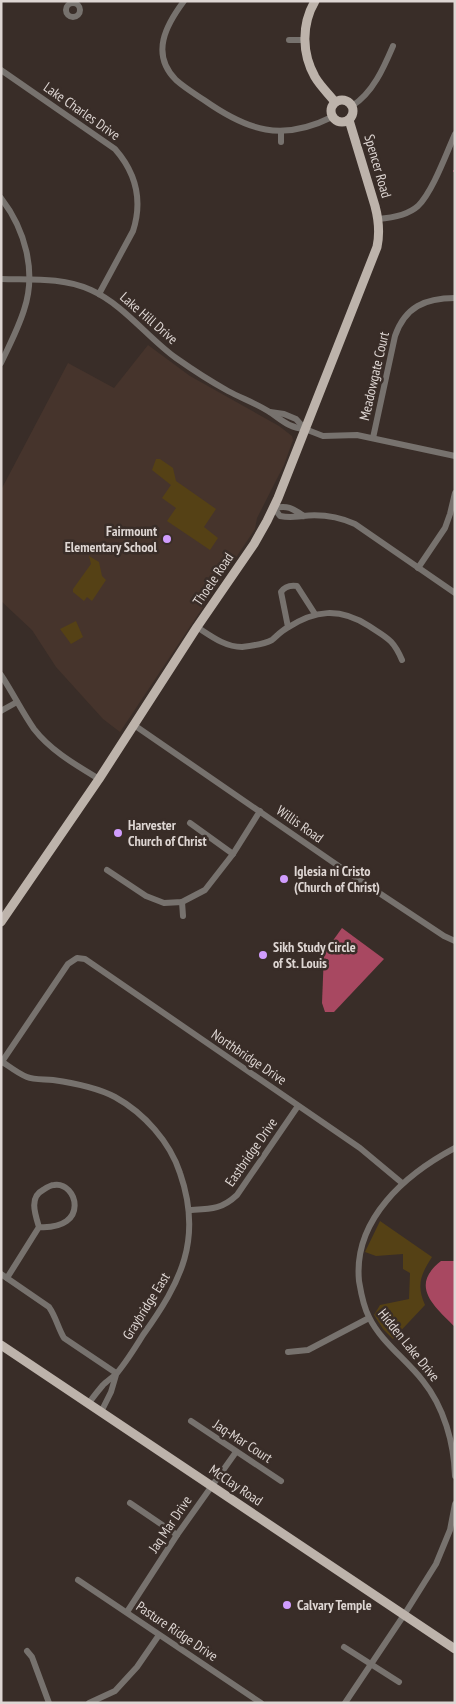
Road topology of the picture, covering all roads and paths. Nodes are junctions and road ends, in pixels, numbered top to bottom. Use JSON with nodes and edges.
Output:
{"nodes":[{"id":1,"x":59,"y":1,"type":"edge"},
{"id":2,"x":184,"y":1,"type":"edge"},
{"id":3,"x":315,"y":1,"type":"edge"},
{"id":4,"x":66,"y":6,"type":"dead end"},
{"id":5,"x":289,"y":40,"type":"dead end"},
{"id":6,"x":304,"y":40,"type":"junction"},
{"id":7,"x":393,"y":46,"type":"dead end"},
{"id":8,"x":1,"y":70,"type":"edge"},
{"id":9,"x":335,"y":102,"type":"junction"},
{"id":10,"x":352,"y":106,"type":"junction"},
{"id":11,"x":332,"y":117,"type":"junction"},
{"id":12,"x":349,"y":120,"type":"junction"},
{"id":13,"x":280,"y":131,"type":"junction"},
{"id":14,"x":455,"y":134,"type":"edge"},
{"id":15,"x":281,"y":142,"type":"dead end"},
{"id":16,"x":1,"y":198,"type":"edge"},
{"id":17,"x":378,"y":219,"type":"junction"},
{"id":18,"x":1,"y":278,"type":"edge"},
{"id":19,"x":30,"y":279,"type":"junction"},
{"id":20,"x":99,"y":294,"type":"junction"},
{"id":21,"x":455,"y":298,"type":"edge"},
{"id":22,"x":1,"y":363,"type":"edge"},
{"id":23,"x":305,"y":429,"type":"junction"},
{"id":24,"x":372,"y":438,"type":"junction"},
{"id":25,"x":455,"y":456,"type":"edge"},
{"id":26,"x":455,"y":493,"type":"edge"},
{"id":27,"x":274,"y":508,"type":"junction"},
{"id":28,"x":304,"y":516,"type":"junction"},
{"id":29,"x":418,"y":568,"type":"junction"},
{"id":30,"x":455,"y":593,"type":"edge"},
{"id":31,"x":315,"y":614,"type":"junction"},
{"id":32,"x":197,"y":627,"type":"junction"},
{"id":33,"x":288,"y":627,"type":"junction"},
{"id":34,"x":402,"y":660,"type":"dead end"},
{"id":35,"x":1,"y":675,"type":"edge"},
{"id":36,"x":17,"y":702,"type":"junction"},
{"id":37,"x":1,"y":711,"type":"edge"},
{"id":38,"x":134,"y":725,"type":"junction"},
{"id":39,"x":98,"y":779,"type":"junction"},
{"id":40,"x":260,"y":811,"type":"junction"},
{"id":41,"x":190,"y":823,"type":"dead end"},
{"id":42,"x":233,"y":854,"type":"junction"},
{"id":43,"x":107,"y":870,"type":"dead end"},
{"id":44,"x":182,"y":902,"type":"junction"},
{"id":45,"x":183,"y":916,"type":"dead end"},
{"id":46,"x":1,"y":922,"type":"edge"},
{"id":47,"x":455,"y":941,"type":"edge"},
{"id":48,"x":2,"y":1062,"type":"edge"},
{"id":49,"x":298,"y":1106,"type":"junction"},
{"id":50,"x":455,"y":1148,"type":"edge"},
{"id":51,"x":402,"y":1183,"type":"junction"},
{"id":52,"x":189,"y":1210,"type":"junction"},
{"id":53,"x":39,"y":1227,"type":"junction"},
{"id":54,"x":4,"y":1276,"type":"edge"},
{"id":55,"x":369,"y":1318,"type":"junction"},
{"id":56,"x":1,"y":1344,"type":"edge"},
{"id":57,"x":288,"y":1352,"type":"dead end"},
{"id":58,"x":116,"y":1373,"type":"junction"},
{"id":59,"x":89,"y":1403,"type":"junction"},
{"id":60,"x":101,"y":1412,"type":"junction"},
{"id":61,"x":191,"y":1421,"type":"dead end"},
{"id":62,"x":452,"y":1436,"type":"edge"},
{"id":63,"x":236,"y":1452,"type":"junction"},
{"id":64,"x":455,"y":1476,"type":"edge"},
{"id":65,"x":281,"y":1481,"type":"dead end"},
{"id":66,"x":211,"y":1486,"type":"junction"},
{"id":67,"x":130,"y":1503,"type":"dead end"},
{"id":68,"x":455,"y":1504,"type":"edge"},
{"id":69,"x":177,"y":1535,"type":"junction"},
{"id":70,"x":78,"y":1580,"type":"dead end"},
{"id":71,"x":127,"y":1612,"type":"junction"},
{"id":72,"x":404,"y":1615,"type":"junction"},
{"id":73,"x":159,"y":1635,"type":"junction"},
{"id":74,"x":344,"y":1647,"type":"dead end"},
{"id":75,"x":455,"y":1649,"type":"edge"},
{"id":76,"x":27,"y":1651,"type":"dead end"},
{"id":77,"x":371,"y":1664,"type":"junction"},
{"id":78,"x":399,"y":1682,"type":"dead end"},
{"id":79,"x":49,"y":1703,"type":"edge"},
{"id":80,"x":89,"y":1703,"type":"edge"},
{"id":81,"x":261,"y":1703,"type":"edge"},
{"id":82,"x":345,"y":1703,"type":"edge"}],
"edges":[{"from":1,"to":4,"type":"street"},
{"from":2,"to":13,"type":"street"},
{"from":3,"to":6,"type":"main road"},
{"from":5,"to":6,"type":"street"},
{"from":6,"to":9,"type":"main road"},
{"from":7,"to":10,"type":"street"},
{"from":8,"to":20,"type":"street","name":"Lake Charles Drive"},
{"from":9,"to":10,"type":"main road"},
{"from":9,"to":11,"type":"main road"},
{"from":10,"to":12,"type":"main road"},
{"from":11,"to":12,"type":"main road"},
{"from":11,"to":13,"type":"street"},
{"from":12,"to":17,"type":"main road","name":"Spencer Road"},
{"from":13,"to":15,"type":"street"},
{"from":14,"to":17,"type":"street"},
{"from":16,"to":19,"type":"street"},
{"from":17,"to":23,"type":"main road","name":"Thoele Road"},
{"from":18,"to":19,"type":"street","name":"Lake Hill Drive"},
{"from":19,"to":20,"type":"street","name":"Lake Hill Drive"},
{"from":19,"to":22,"type":"street"},
{"from":20,"to":23,"type":"street","name":"Lake Hill Drive"},
{"from":21,"to":24,"type":"street","name":"Meadowgate Court"},
{"from":23,"to":24,"type":"street","name":"Lake Hill Drive"},
{"from":23,"to":27,"type":"main road","name":"Thoele Road"},
{"from":24,"to":25,"type":"street","name":"Lake Hill Drive"},
{"from":26,"to":29,"type":"street"},
{"from":27,"to":28,"type":"street"},
{"from":27,"to":28,"type":"street"},
{"from":27,"to":32,"type":"main road","name":"Thoele Road"},
{"from":28,"to":29,"type":"street"},
{"from":29,"to":30,"type":"street"},
{"from":31,"to":33,"type":"street"},
{"from":31,"to":33,"type":"street"},
{"from":31,"to":34,"type":"street"},
{"from":32,"to":33,"type":"street"},
{"from":32,"to":38,"type":"main road","name":"Thoele Road"},
{"from":35,"to":36,"type":"street"},
{"from":36,"to":37,"type":"street"},
{"from":36,"to":39,"type":"street"},
{"from":38,"to":39,"type":"main road","name":"Thoele Road"},
{"from":38,"to":40,"type":"street","name":"Willis Road"},
{"from":39,"to":46,"type":"main road","name":"Thoele Road"},
{"from":40,"to":42,"type":"street"},
{"from":40,"to":47,"type":"street","name":"Willis Road"},
{"from":41,"to":42,"type":"street"},
{"from":42,"to":44,"type":"street"},
{"from":43,"to":44,"type":"street"},
{"from":44,"to":45,"type":"street"},
{"from":48,"to":49,"type":"street","name":"Northbridge Drive"},
{"from":48,"to":52,"type":"street","name":"Graybridge East"},
{"from":49,"to":51,"type":"street","name":"Northbridge Drive"},
{"from":49,"to":52,"type":"street","name":"Eastbridge Drive"},
{"from":50,"to":51,"type":"street","name":"Hidden Lake Drive"},
{"from":51,"to":55,"type":"street","name":"Hidden Lake Drive"},
{"from":52,"to":58,"type":"street","name":"Graybridge East"},
{"from":53,"to":53,"type":"street"},
{"from":53,"to":54,"type":"street"},
{"from":54,"to":58,"type":"street"},
{"from":55,"to":57,"type":"street"},
{"from":55,"to":62,"type":"street","name":"Hidden Lake Drive"},
{"from":56,"to":59,"type":"main road","name":"McClay Road"},
{"from":58,"to":59,"type":"street","name":"Graybridge East"},
{"from":58,"to":60,"type":"street","name":"Graybridge East"},
{"from":59,"to":60,"type":"main road","name":"McClay Road"},
{"from":60,"to":66,"type":"main road","name":"McClay Road"},
{"from":61,"to":63,"type":"street","name":"Jaq-Mar Court"},
{"from":62,"to":64,"type":"street","name":"Hidden Lake Drive"},
{"from":63,"to":65,"type":"street","name":"Jaq-Mar Court"},
{"from":63,"to":66,"type":"street","name":"Jaq Mar Drive"},
{"from":66,"to":69,"type":"street","name":"Jaq Mar Drive"},
{"from":66,"to":72,"type":"main road","name":"McClay Road"},
{"from":67,"to":69,"type":"street"},
{"from":68,"to":72,"type":"street"},
{"from":69,"to":71,"type":"street","name":"Jaq Mar Drive"},
{"from":70,"to":71,"type":"street","name":"Pasture Ridge Drive"},
{"from":71,"to":73,"type":"street","name":"Pasture Ridge Drive"},
{"from":72,"to":75,"type":"main road","name":"McClay Road"},
{"from":72,"to":77,"type":"street"},
{"from":73,"to":80,"type":"street"},
{"from":73,"to":81,"type":"street","name":"Pasture Ridge Drive"},
{"from":74,"to":77,"type":"street"},
{"from":76,"to":79,"type":"street"},
{"from":77,"to":78,"type":"street"},
{"from":77,"to":82,"type":"street"}]}
